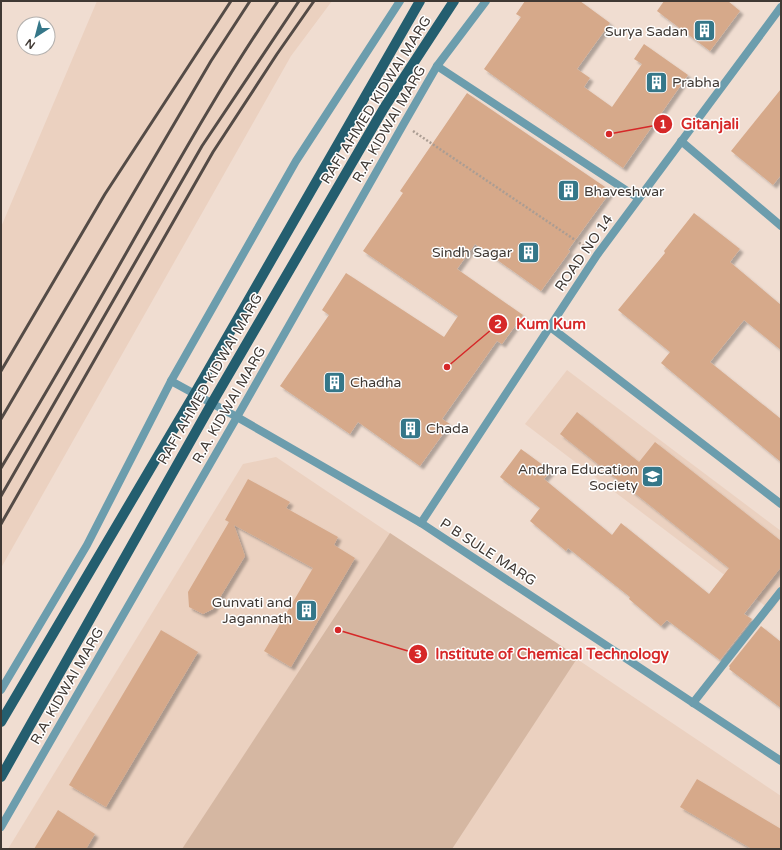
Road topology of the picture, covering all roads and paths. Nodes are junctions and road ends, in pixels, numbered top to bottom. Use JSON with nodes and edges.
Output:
{"nodes":[{"id":1,"x":400,"y":1,"type":"edge"},
{"id":2,"x":420,"y":1,"type":"edge"},
{"id":3,"x":454,"y":1,"type":"edge"},
{"id":4,"x":486,"y":1,"type":"edge"},
{"id":5,"x":781,"y":7,"type":"edge"},
{"id":6,"x":437,"y":66,"type":"junction"},
{"id":7,"x":403,"y":125,"type":"junction"},
{"id":8,"x":681,"y":141,"type":"junction"},
{"id":9,"x":638,"y":198,"type":"junction"},
{"id":10,"x":781,"y":226,"type":"edge"},
{"id":11,"x":597,"y":255,"type":"junction"},
{"id":12,"x":549,"y":326,"type":"junction"},
{"id":13,"x":171,"y":381,"type":"junction"},
{"id":14,"x":195,"y":393,"type":"junction"},
{"id":15,"x":212,"y":403,"type":"junction"},
{"id":16,"x":237,"y":417,"type":"junction"},
{"id":17,"x":781,"y":504,"type":"edge"},
{"id":18,"x":421,"y":523,"type":"junction"},
{"id":19,"x":781,"y":591,"type":"edge"},
{"id":20,"x":1,"y":690,"type":"edge"},
{"id":21,"x":693,"y":703,"type":"junction"},
{"id":22,"x":1,"y":722,"type":"edge"},
{"id":23,"x":781,"y":761,"type":"edge"},
{"id":24,"x":1,"y":777,"type":"edge"},
{"id":25,"x":1,"y":827,"type":"edge"}],
"edges":[{"from":1,"to":13,"type":"street"},
{"from":2,"to":14,"type":"main road"},
{"from":3,"to":15,"type":"main road","name":"RAFI AHMED KIDWAI MARG"},
{"from":4,"to":6,"type":"street","name":"R.A. KIDWAI MARG"},
{"from":5,"to":8,"type":"street","name":"ROAD NO 14"},
{"from":6,"to":7,"type":"street","name":"R.A. KIDWAI MARG"},
{"from":6,"to":9,"type":"street"},
{"from":7,"to":11,"type":"path"},
{"from":7,"to":16,"type":"street","name":"R.A. KIDWAI MARG"},
{"from":8,"to":9,"type":"street","name":"ROAD NO 14"},
{"from":8,"to":10,"type":"street"},
{"from":9,"to":11,"type":"street","name":"ROAD NO 14"},
{"from":11,"to":12,"type":"street","name":"ROAD NO 14"},
{"from":12,"to":17,"type":"street"},
{"from":12,"to":18,"type":"street","name":"ROAD NO 14"},
{"from":13,"to":14,"type":"street","name":"P B SULE MARG"},
{"from":13,"to":20,"type":"street"},
{"from":14,"to":15,"type":"street","name":"P B SULE MARG"},
{"from":14,"to":22,"type":"main road"},
{"from":15,"to":16,"type":"street","name":"P B SULE MARG"},
{"from":15,"to":24,"type":"main road","name":"RAFI AHMED KIDWAI MARG"},
{"from":16,"to":18,"type":"street","name":"P B SULE MARG"},
{"from":16,"to":25,"type":"street","name":"R.A. KIDWAI MARG"},
{"from":18,"to":21,"type":"street","name":"P B SULE MARG"},
{"from":19,"to":21,"type":"street"},
{"from":21,"to":23,"type":"street","name":"P B SULE MARG"}]}
